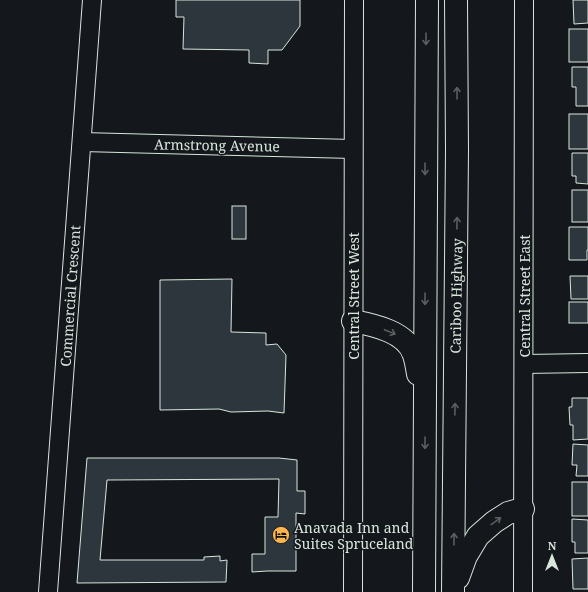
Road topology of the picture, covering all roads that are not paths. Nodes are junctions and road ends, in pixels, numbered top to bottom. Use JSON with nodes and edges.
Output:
{"nodes":[{"id":1,"x":92,"y":0,"type":"edge"},
{"id":2,"x":354,"y":0,"type":"edge"},
{"id":3,"x":427,"y":0,"type":"edge"},
{"id":4,"x":456,"y":0,"type":"edge"},
{"id":5,"x":524,"y":0,"type":"edge"},
{"id":6,"x":82,"y":142,"type":"junction"},
{"id":7,"x":353,"y":149,"type":"junction"},
{"id":8,"x":353,"y":321,"type":"junction"},
{"id":9,"x":588,"y":363,"type":"edge"},
{"id":10,"x":524,"y":364,"type":"junction"},
{"id":11,"x":425,"y":408,"type":"junction"},
{"id":12,"x":523,"y":509,"type":"junction"},
{"id":13,"x":453,"y":590,"type":"edge"},
{"id":14,"x":48,"y":592,"type":"edge"},
{"id":15,"x":353,"y":592,"type":"edge"},
{"id":16,"x":424,"y":592,"type":"edge"},
{"id":17,"x":523,"y":592,"type":"edge"}],
"edges":[{"from":1,"to":6,"type":"street","name":"Commercial Crescent"},
{"from":2,"to":7,"type":"street","name":"Central Street West"},
{"from":3,"to":11,"type":"highway","one_way":true},
{"from":13,"to":4,"type":"highway","name":"Cariboo Highway","one_way":true},
{"from":5,"to":10,"type":"street","name":"Central Street East"},
{"from":6,"to":7,"type":"street","name":"Armstrong Avenue"},
{"from":6,"to":14,"type":"street","name":"Commercial Crescent"},
{"from":7,"to":8,"type":"street","name":"Central Street West"},
{"from":8,"to":11,"type":"highway","one_way":true},
{"from":8,"to":15,"type":"street","name":"Central Street West"},
{"from":9,"to":10,"type":"street"},
{"from":10,"to":12,"type":"street","name":"Central Street East"},
{"from":11,"to":16,"type":"highway","one_way":true},
{"from":13,"to":12,"type":"highway","one_way":true},
{"from":12,"to":17,"type":"street","name":"Central Street East"}]}
